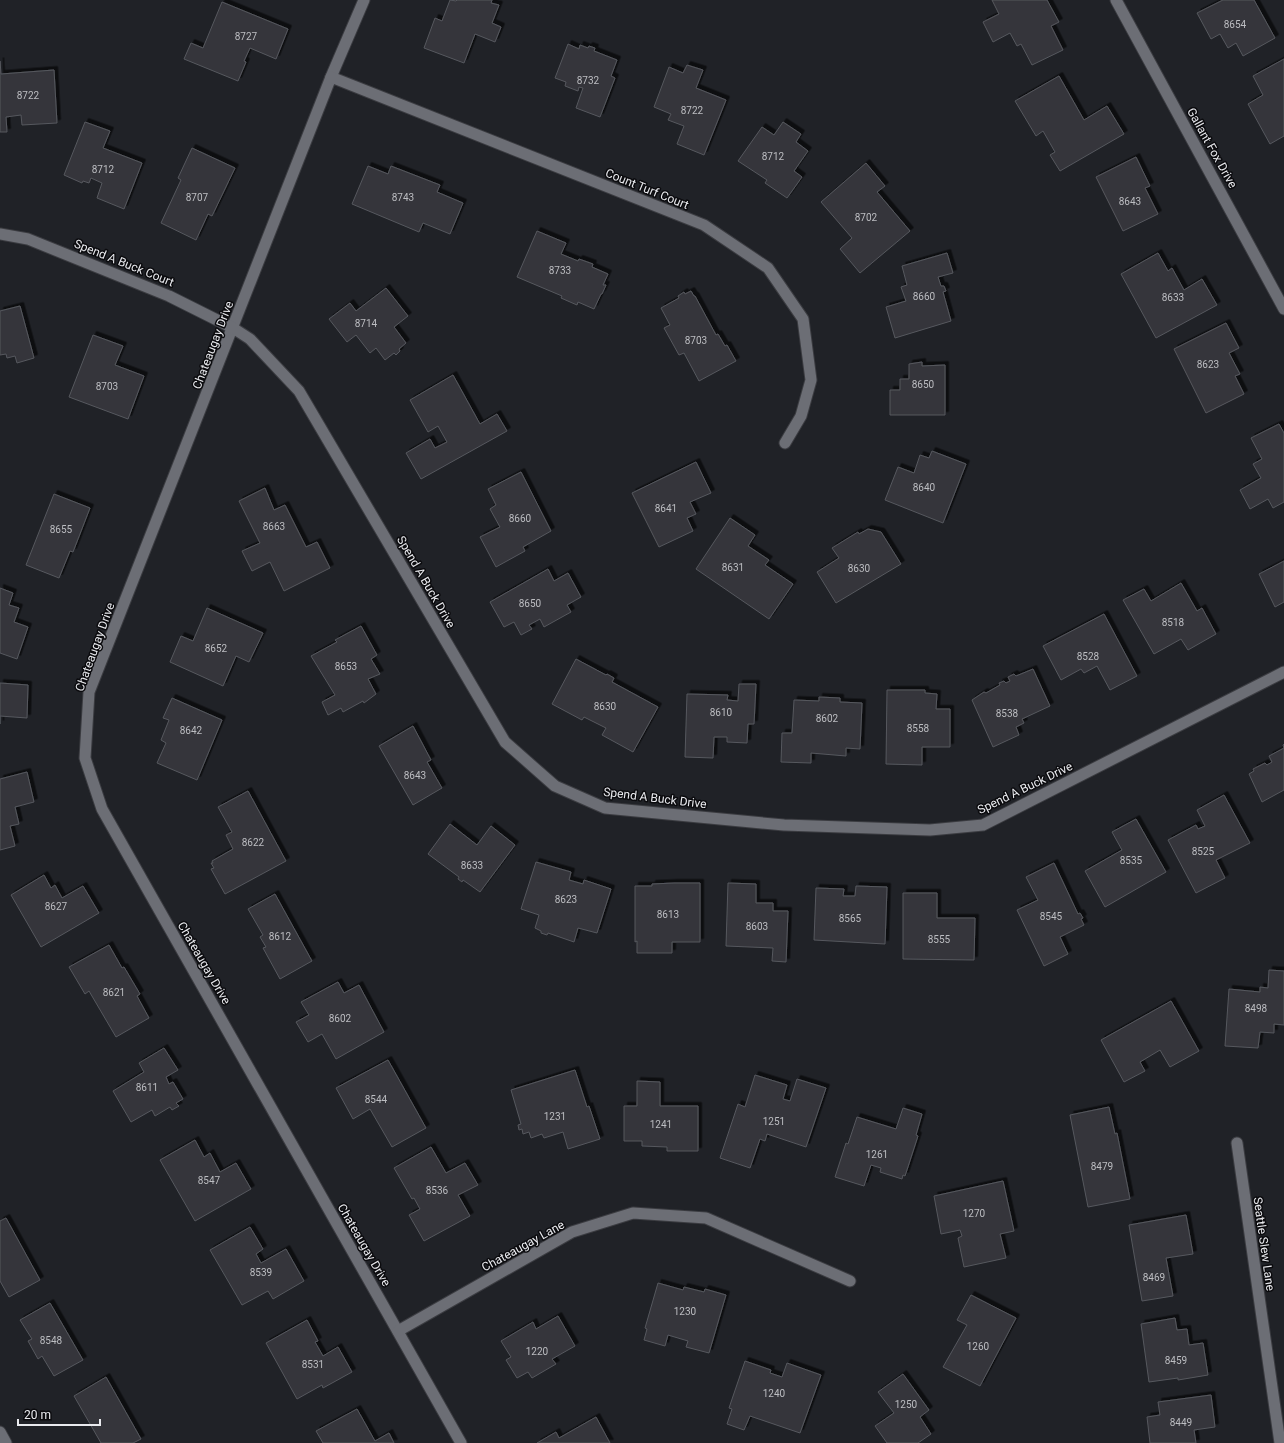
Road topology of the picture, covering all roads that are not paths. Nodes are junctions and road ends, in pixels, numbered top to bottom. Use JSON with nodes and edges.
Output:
{"nodes":[{"id":1,"x":364,"y":0,"type":"edge"},
{"id":2,"x":1116,"y":0,"type":"edge"},
{"id":3,"x":331,"y":77,"type":"junction"},
{"id":4,"x":0,"y":234,"type":"edge"},
{"id":5,"x":1284,"y":309,"type":"edge"},
{"id":6,"x":233,"y":328,"type":"junction"},
{"id":7,"x":785,"y":443,"type":"dead end"},
{"id":8,"x":1284,"y":672,"type":"edge"},
{"id":9,"x":1237,"y":1143,"type":"dead end"},
{"id":10,"x":850,"y":1281,"type":"dead end"},
{"id":11,"x":398,"y":1331,"type":"junction"},
{"id":12,"x":0,"y":1432,"type":"edge"},
{"id":13,"x":6,"y":1443,"type":"edge"},
{"id":14,"x":462,"y":1443,"type":"edge"},
{"id":15,"x":1280,"y":1443,"type":"edge"}],
"edges":[{"from":1,"to":3,"type":"street","name":"Chateaugay Drive"},
{"from":2,"to":5,"type":"street","name":"Gallant Fox Drive"},
{"from":3,"to":6,"type":"street","name":"Chateaugay Drive"},
{"from":3,"to":7,"type":"street","name":"Count Turf Court"},
{"from":4,"to":6,"type":"street","name":"Spend A Buck Court"},
{"from":6,"to":8,"type":"street","name":"Spend A Buck Drive"},
{"from":6,"to":11,"type":"street","name":"Chateaugay Drive"},
{"from":9,"to":15,"type":"street","name":"Seattle Slew Lane"},
{"from":10,"to":11,"type":"street","name":"Chateaugay Lane"},
{"from":11,"to":14,"type":"street","name":"Chateaugay Drive"},
{"from":12,"to":13,"type":"street"}]}
